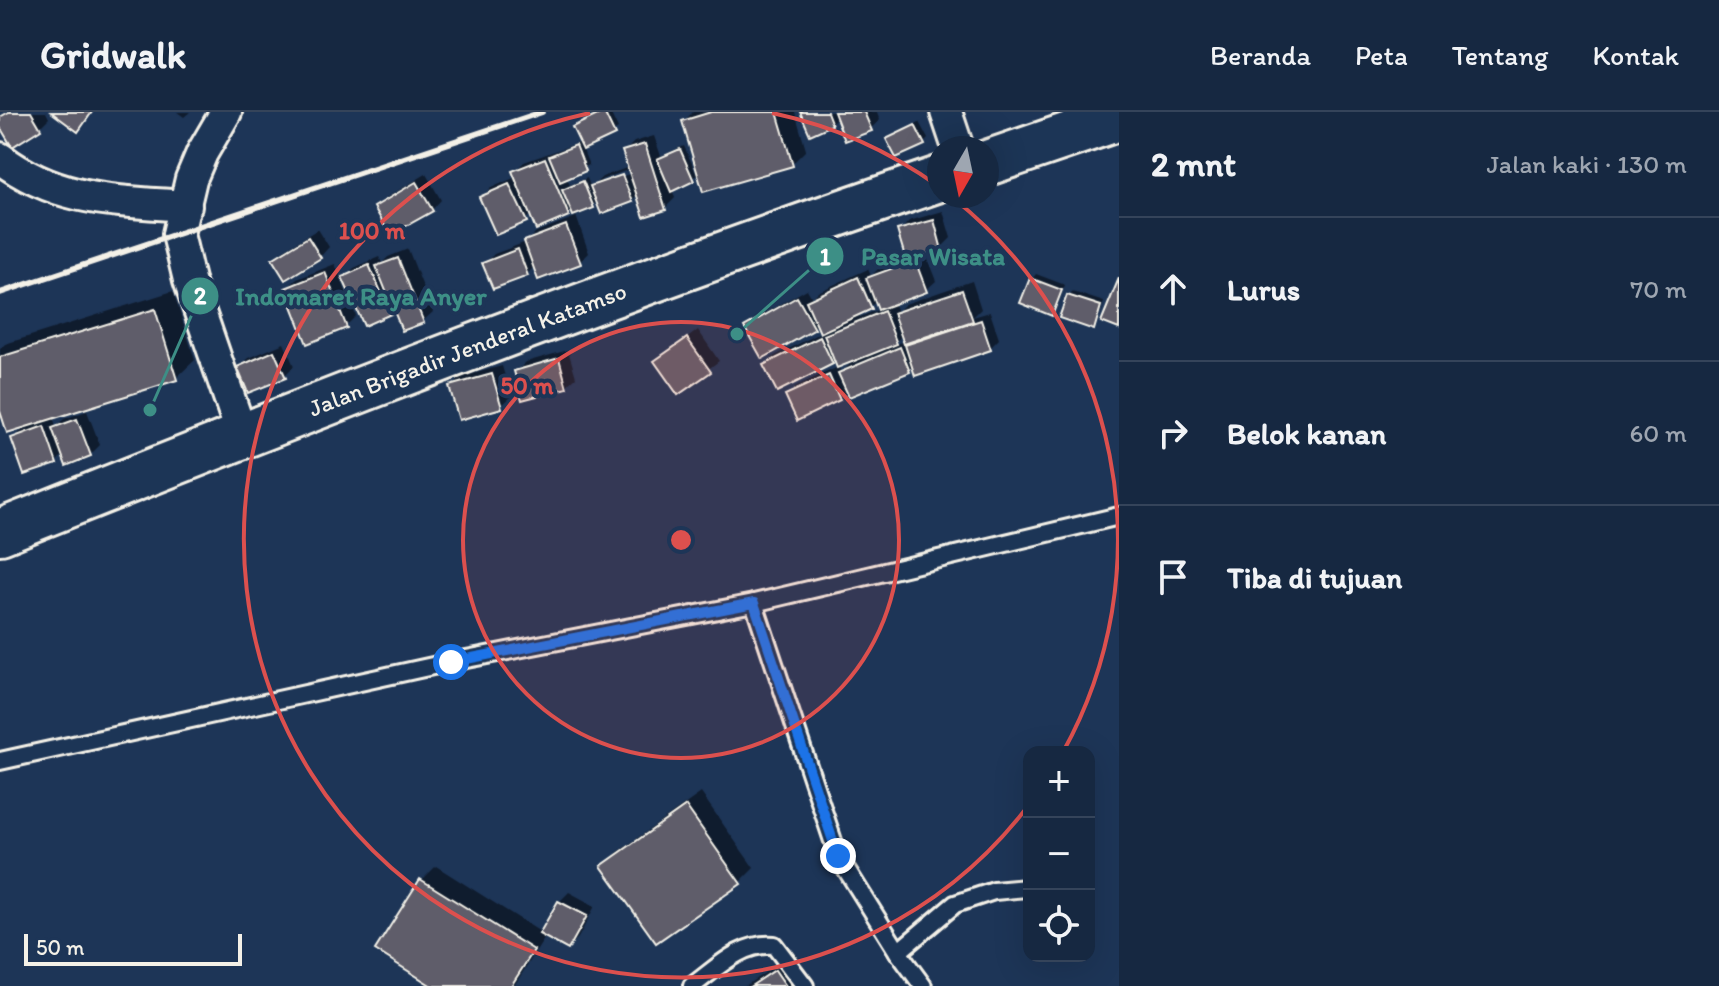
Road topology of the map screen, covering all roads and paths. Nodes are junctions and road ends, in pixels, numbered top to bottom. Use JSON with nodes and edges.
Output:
{"nodes":[{"id":1,"x":226,"y":112,"type":"edge"},
{"id":2,"x":946,"y":112,"type":"edge"},
{"id":3,"x":1119,"y":118,"type":"edge"},
{"id":4,"x":954,"y":136,"type":"edge"},
{"id":5,"x":0,"y":158,"type":"edge"},
{"id":6,"x":999,"y":159,"type":"edge"},
{"id":7,"x":927,"y":183,"type":"edge"},
{"id":8,"x":186,"y":206,"type":"junction"},
{"id":9,"x":242,"y":435,"type":"junction"},
{"id":10,"x":1119,"y":516,"type":"edge"},
{"id":11,"x":0,"y":532,"type":"edge"},
{"id":12,"x":754,"y":603,"type":"junction"},
{"id":13,"x":0,"y":761,"type":"edge"},
{"id":14,"x":1023,"y":888,"type":"edge"},
{"id":15,"x":898,"y":952,"type":"junction"},
{"id":16,"x":692,"y":986,"type":"edge"},
{"id":17,"x":805,"y":986,"type":"edge"},
{"id":18,"x":923,"y":986,"type":"edge"}],
"edges":[{"from":1,"to":8,"type":"street"},
{"from":2,"to":4,"type":"street"},
{"from":3,"to":6,"type":"highway"},
{"from":5,"to":8,"type":"street"},
{"from":7,"to":9,"type":"highway","name":"Jalan Brigadir Jenderal Katamso"},
{"from":8,"to":9,"type":"street"},
{"from":9,"to":11,"type":"highway","name":"Jalan Brigadir Jenderal Katamso"},
{"from":10,"to":12,"type":"lane"},
{"from":12,"to":13,"type":"lane"},
{"from":12,"to":15,"type":"lane"},
{"from":14,"to":15,"type":"lane"},
{"from":15,"to":18,"type":"lane"},
{"from":16,"to":17,"type":"lane"}]}
